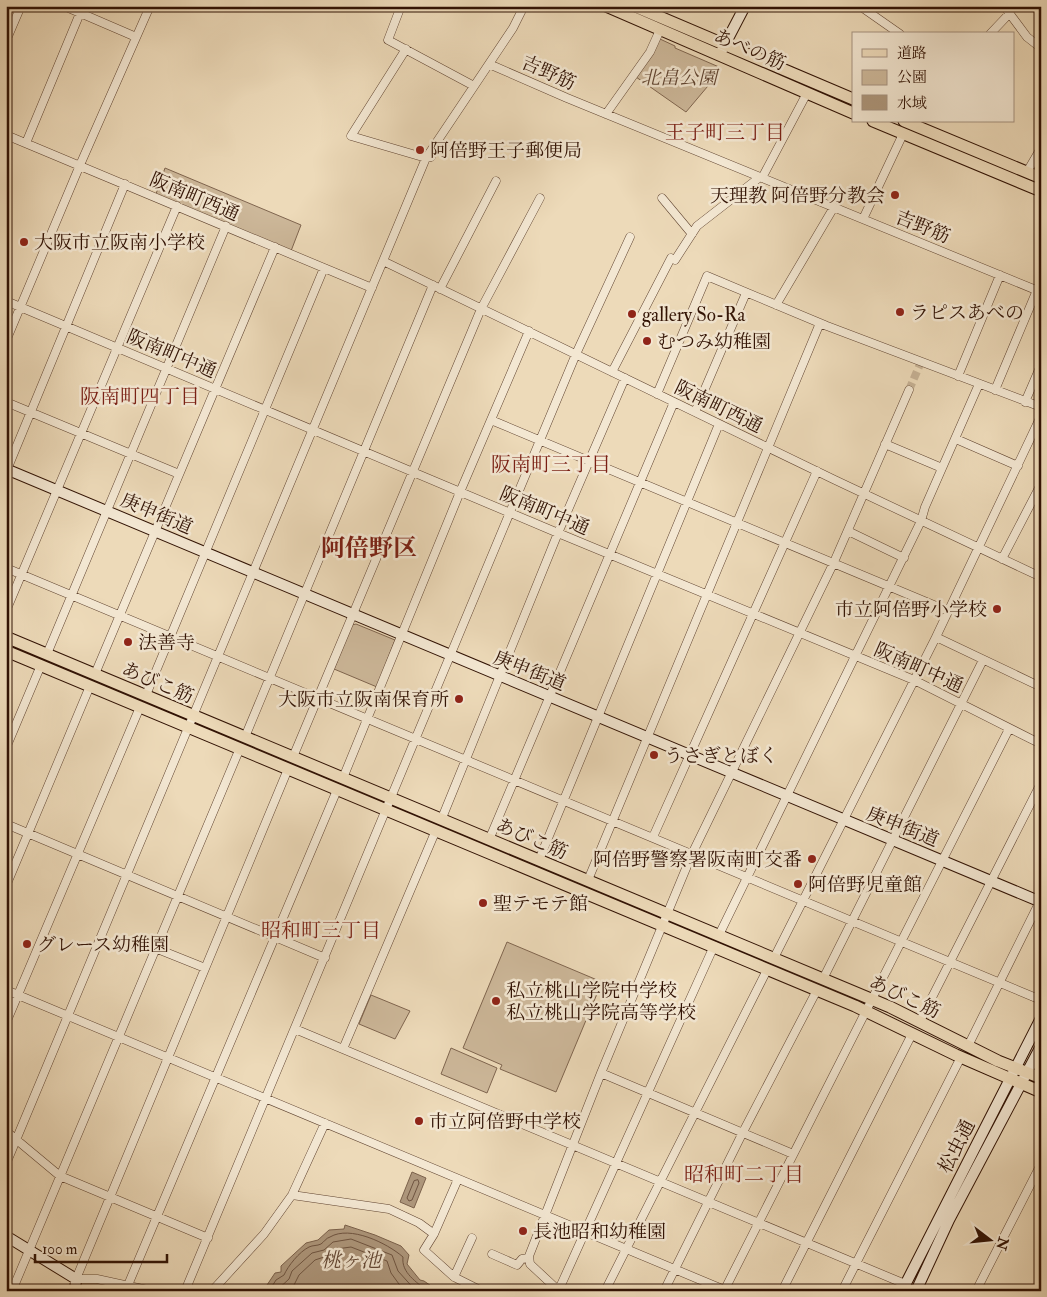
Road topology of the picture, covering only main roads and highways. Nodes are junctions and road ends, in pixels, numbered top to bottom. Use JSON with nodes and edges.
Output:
{"nodes":[{"id":1,"x":606,"y":6,"type":"edge"},
{"id":2,"x":634,"y":6,"type":"edge"},
{"id":3,"x":722,"y":50,"type":"junction"},
{"id":4,"x":852,"y":99,"type":"edge"},
{"id":5,"x":852,"y":113,"type":"edge"},
{"id":6,"x":875,"y":122,"type":"edge"},
{"id":7,"x":909,"y":122,"type":"edge"},
{"id":8,"x":924,"y":125,"type":"edge"},
{"id":9,"x":1041,"y":178,"type":"edge"},
{"id":10,"x":1041,"y":190,"type":"edge"},
{"id":11,"x":6,"y":636,"type":"edge"},
{"id":12,"x":6,"y":651,"type":"edge"},
{"id":13,"x":1041,"y":1078,"type":"edge"},
{"id":14,"x":1041,"y":1092,"type":"edge"}],
"edges":[{"from":1,"to":3,"type":"main road","name":"あべの筋"},
{"from":2,"to":3,"type":"main road","name":"あべの筋"},
{"from":3,"to":4,"type":"main road","name":"あべの筋"},
{"from":3,"to":5,"type":"main road","name":"あべの筋"},
{"from":6,"to":10,"type":"main road"},
{"from":7,"to":8,"type":"main road"},
{"from":8,"to":9,"type":"main road"},
{"from":11,"to":13,"type":"main road","name":"あびこ筋"},
{"from":12,"to":14,"type":"main road","name":"あびこ筋"}]}
